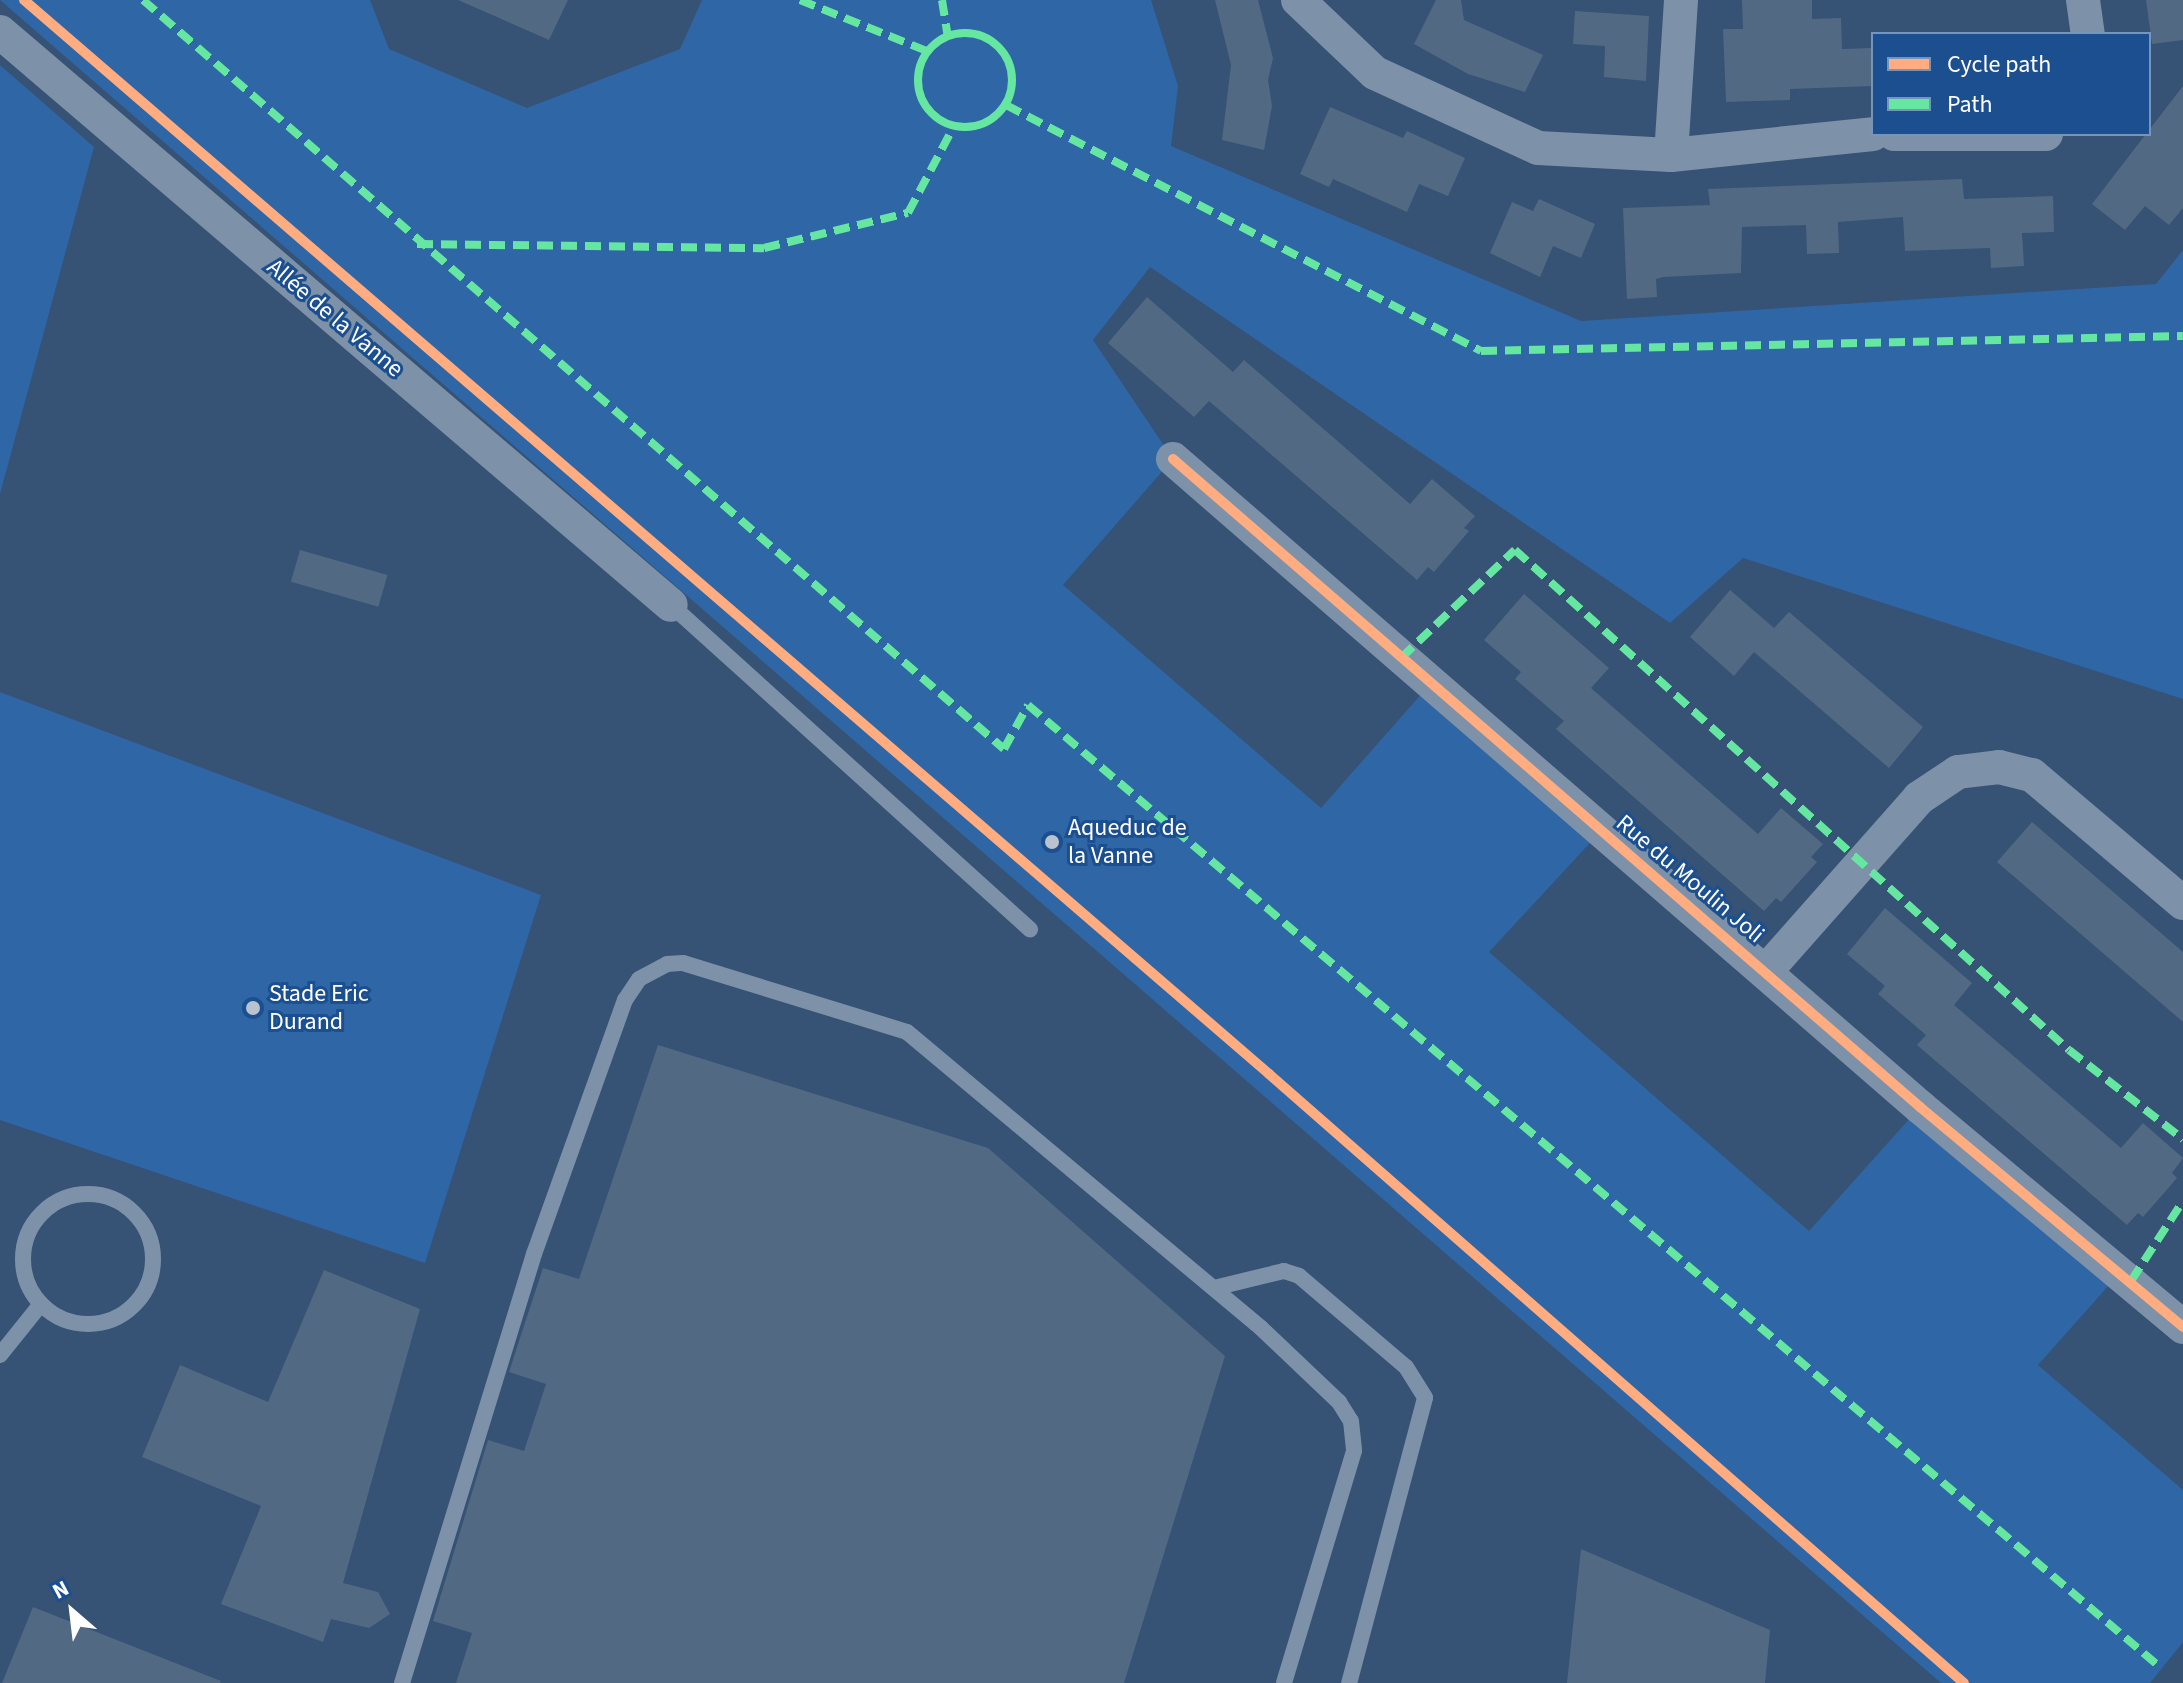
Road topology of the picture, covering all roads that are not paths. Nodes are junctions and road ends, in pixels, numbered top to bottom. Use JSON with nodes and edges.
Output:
{"nodes":[{"id":1,"x":1298,"y":0,"type":"edge"},
{"id":2,"x":1681,"y":0,"type":"edge"},
{"id":3,"x":2083,"y":0,"type":"edge"},
{"id":4,"x":0,"y":32,"type":"edge"},
{"id":5,"x":2088,"y":32,"type":"edge"},
{"id":6,"x":1871,"y":134,"type":"edge"},
{"id":7,"x":1671,"y":155,"type":"junction"},
{"id":8,"x":1173,"y":459,"type":"dead end"},
{"id":9,"x":671,"y":605,"type":"joint"},
{"id":10,"x":2183,"y":903,"type":"edge"},
{"id":11,"x":1030,"y":929,"type":"dead end"},
{"id":12,"x":1767,"y":970,"type":"junction"},
{"id":13,"x":1214,"y":1288,"type":"junction"},
{"id":14,"x":41,"y":1304,"type":"junction"},
{"id":15,"x":2183,"y":1327,"type":"edge"},
{"id":16,"x":0,"y":1355,"type":"edge"},
{"id":17,"x":402,"y":1683,"type":"edge"},
{"id":18,"x":1284,"y":1683,"type":"edge"},
{"id":19,"x":1349,"y":1683,"type":"edge"}],
"edges":[{"from":1,"to":7,"type":"street"},
{"from":2,"to":7,"type":"street"},
{"from":3,"to":5,"type":"street"},
{"from":4,"to":9,"type":"street","name":"Allée de la Vanne"},
{"from":6,"to":7,"type":"street"},
{"from":8,"to":12,"type":"street","name":"Rue du Moulin Joli"},
{"from":9,"to":11,"type":"lane"},
{"from":10,"to":12,"type":"street"},
{"from":12,"to":15,"type":"street","name":"Rue du Moulin Joli"},
{"from":13,"to":17,"type":"lane"},
{"from":13,"to":18,"type":"lane"},
{"from":13,"to":19,"type":"lane"},
{"from":14,"to":14,"type":"lane"},
{"from":14,"to":16,"type":"lane"}]}
